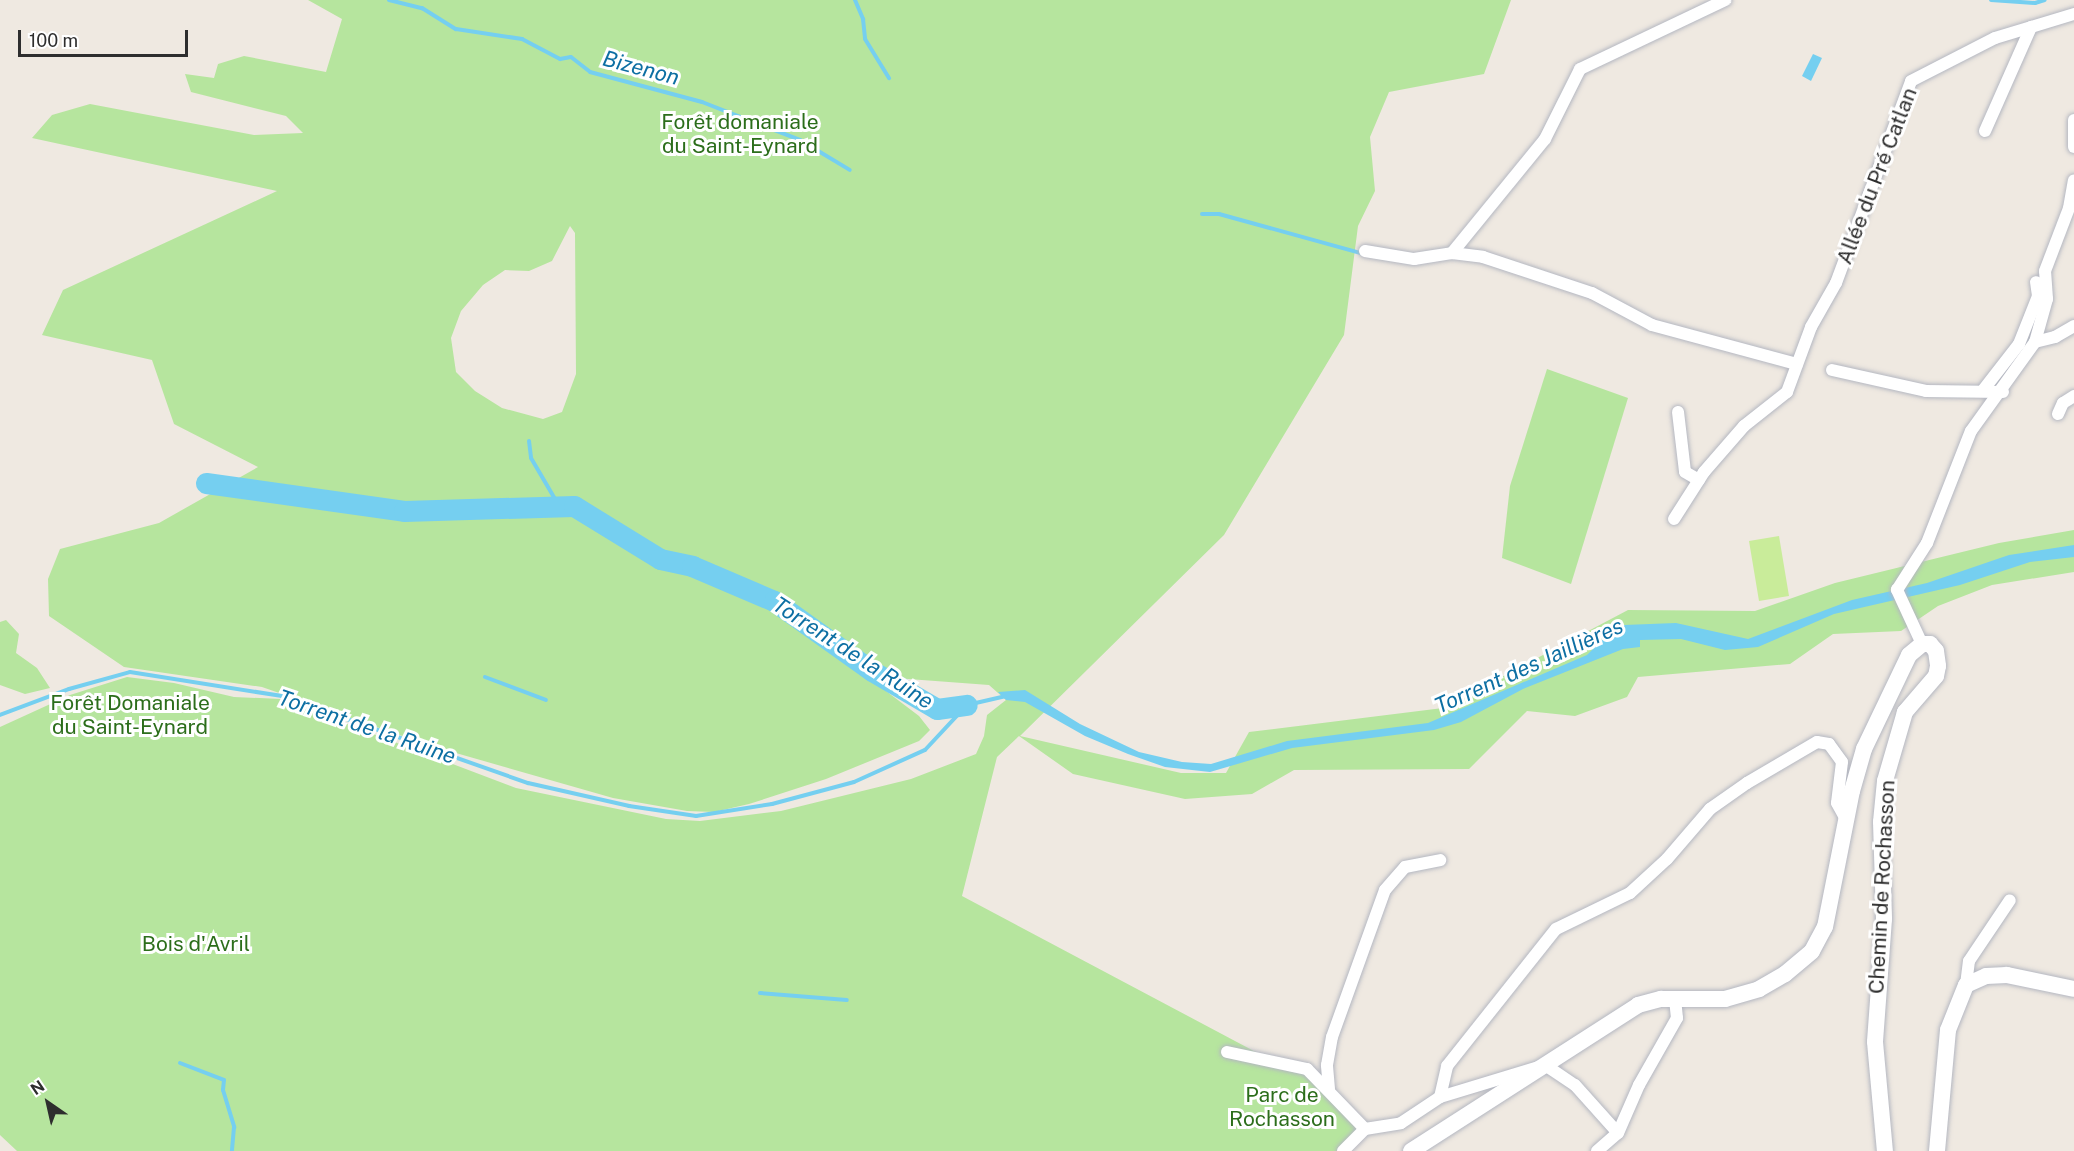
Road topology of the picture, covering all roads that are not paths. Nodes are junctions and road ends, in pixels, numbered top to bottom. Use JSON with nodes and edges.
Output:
{"nodes":[{"id":1,"x":1725,"y":0,"type":"edge"},
{"id":2,"x":2074,"y":14,"type":"edge"},
{"id":3,"x":2031,"y":27,"type":"junction"},
{"id":4,"x":2074,"y":120,"type":"edge"},
{"id":5,"x":1985,"y":131,"type":"dead end"},
{"id":6,"x":2074,"y":147,"type":"edge"},
{"id":7,"x":2074,"y":180,"type":"edge"},
{"id":8,"x":1365,"y":251,"type":"dead end"},
{"id":9,"x":1452,"y":253,"type":"junction"},
{"id":10,"x":2036,"y":282,"type":"dead end"},
{"id":11,"x":2074,"y":326,"type":"edge"},
{"id":12,"x":2036,"y":342,"type":"junction"},
{"id":13,"x":1797,"y":364,"type":"junction"},
{"id":14,"x":1832,"y":370,"type":"dead end"},
{"id":15,"x":1984,"y":389,"type":"junction"},
{"id":16,"x":2003,"y":392,"type":"junction"},
{"id":17,"x":2074,"y":396,"type":"edge"},
{"id":18,"x":1678,"y":412,"type":"dead end"},
{"id":19,"x":2058,"y":414,"type":"dead end"},
{"id":20,"x":1699,"y":480,"type":"junction"},
{"id":21,"x":1674,"y":519,"type":"dead end"},
{"id":22,"x":1922,"y":644,"type":"junction"},
{"id":23,"x":1846,"y":819,"type":"junction"},
{"id":24,"x":1440,"y":860,"type":"dead end"},
{"id":25,"x":2010,"y":900,"type":"dead end"},
{"id":26,"x":1966,"y":985,"type":"junction"},
{"id":27,"x":2074,"y":989,"type":"edge"},
{"id":28,"x":1675,"y":998,"type":"junction"},
{"id":29,"x":1227,"y":1052,"type":"dead end"},
{"id":30,"x":1545,"y":1065,"type":"junction"},
{"id":31,"x":1329,"y":1089,"type":"junction"},
{"id":32,"x":1440,"y":1097,"type":"junction"},
{"id":33,"x":1365,"y":1129,"type":"junction"},
{"id":34,"x":1618,"y":1132,"type":"junction"},
{"id":35,"x":1343,"y":1151,"type":"edge"},
{"id":36,"x":1411,"y":1151,"type":"edge"},
{"id":37,"x":1598,"y":1151,"type":"edge"},
{"id":38,"x":1885,"y":1151,"type":"edge"},
{"id":39,"x":1936,"y":1151,"type":"edge"}],
"edges":[{"from":1,"to":9,"type":"street"},
{"from":2,"to":3,"type":"street","name":"Allée du Pré Catlan"},
{"from":3,"to":5,"type":"street"},
{"from":3,"to":13,"type":"street","name":"Allée du Pré Catlan"},
{"from":4,"to":6,"type":"street"},
{"from":7,"to":12,"type":"street"},
{"from":8,"to":9,"type":"street"},
{"from":9,"to":13,"type":"street"},
{"from":10,"to":15,"type":"street"},
{"from":11,"to":12,"type":"street"},
{"from":12,"to":16,"type":"street"},
{"from":13,"to":20,"type":"street","name":"Allée du Pré Catlan"},
{"from":14,"to":15,"type":"street"},
{"from":15,"to":16,"type":"street"},
{"from":16,"to":22,"type":"street"},
{"from":17,"to":19,"type":"street"},
{"from":18,"to":20,"type":"street"},
{"from":20,"to":21,"type":"street","name":"Allée du Pré Catlan"},
{"from":22,"to":23,"type":"street","name":"Chemin de Rochasson"},
{"from":22,"to":38,"type":"street","name":"Chemin de Rochasson"},
{"from":23,"to":28,"type":"street","name":"Chemin de Rochasson"},
{"from":23,"to":32,"type":"street"},
{"from":24,"to":31,"type":"street"},
{"from":25,"to":26,"type":"street"},
{"from":26,"to":27,"type":"street"},
{"from":26,"to":39,"type":"street"},
{"from":28,"to":30,"type":"street","name":"Chemin de Rochasson"},
{"from":28,"to":34,"type":"street"},
{"from":29,"to":31,"type":"street"},
{"from":30,"to":32,"type":"street"},
{"from":30,"to":34,"type":"street"},
{"from":30,"to":36,"type":"street","name":"Chemin de Rochasson"},
{"from":31,"to":33,"type":"street"},
{"from":32,"to":33,"type":"street"},
{"from":33,"to":35,"type":"street"},
{"from":34,"to":37,"type":"street"}]}
